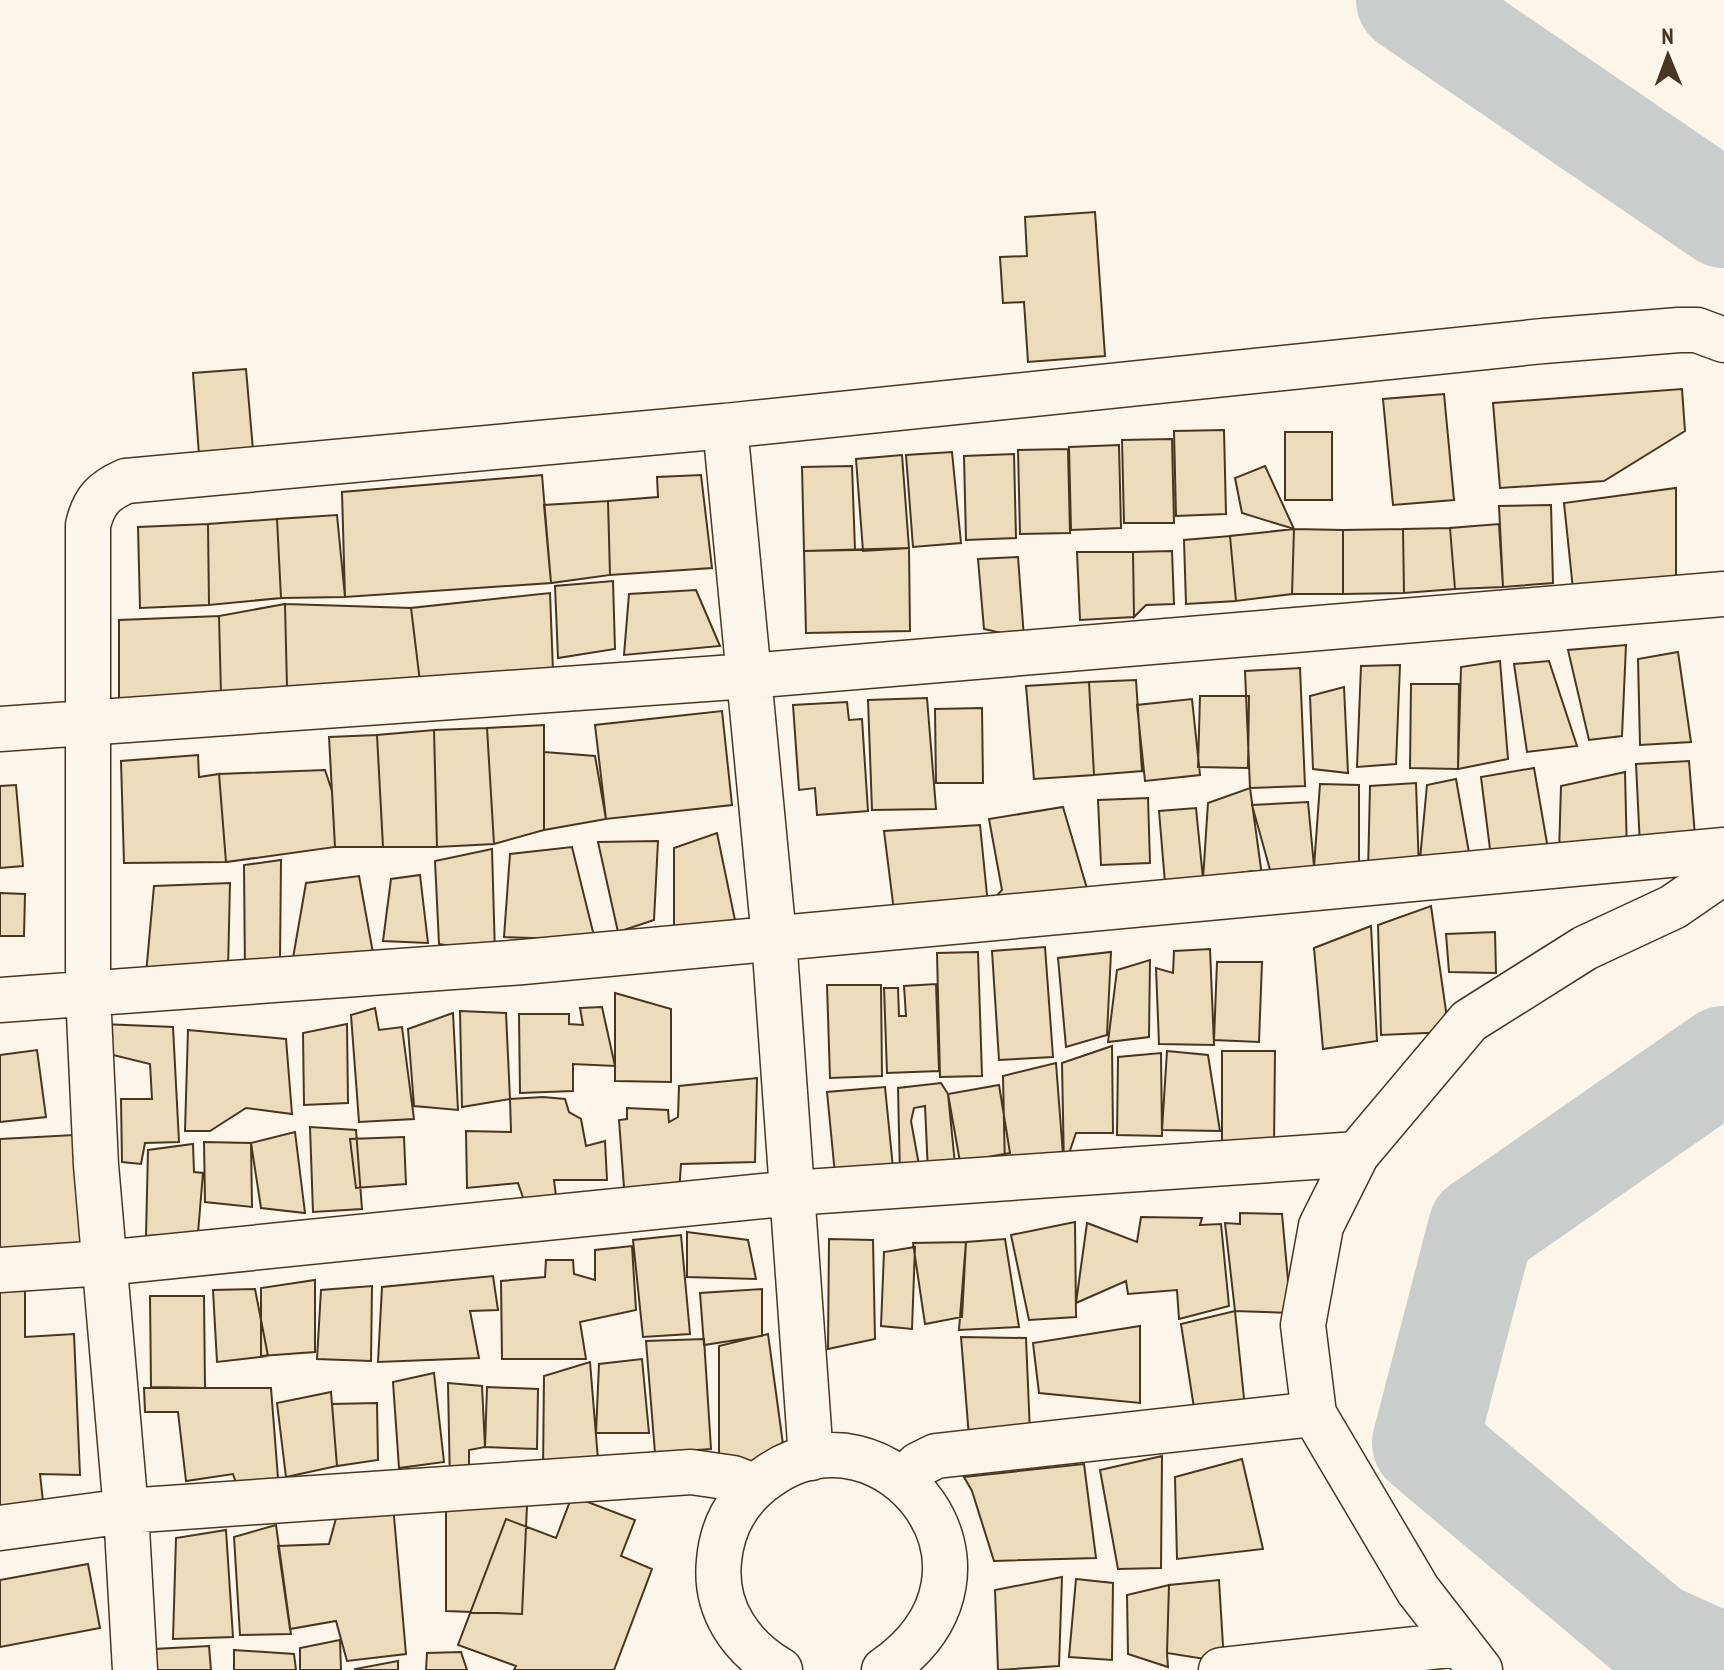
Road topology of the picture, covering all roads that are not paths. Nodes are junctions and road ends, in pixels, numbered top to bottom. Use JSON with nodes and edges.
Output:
{"nodes":[{"id":1,"x":1724,"y":340,"type":"edge"},
{"id":2,"x":725,"y":426,"type":"junction"},
{"id":3,"x":1724,"y":594,"type":"edge"},
{"id":4,"x":748,"y":676,"type":"junction"},
{"id":5,"x":87,"y":722,"type":"junction"},
{"id":6,"x":0,"y":729,"type":"edge"},
{"id":7,"x":1724,"y":850,"type":"edge"},
{"id":8,"x":1724,"y":872,"type":"edge"},
{"id":9,"x":774,"y":938,"type":"junction"},
{"id":10,"x":88,"y":993,"type":"junction"},
{"id":11,"x":0,"y":1000,"type":"edge"},
{"id":12,"x":1357,"y":1154,"type":"junction"},
{"id":13,"x":792,"y":1193,"type":"junction"},
{"id":14,"x":104,"y":1263,"type":"junction"},
{"id":15,"x":0,"y":1270,"type":"edge"},
{"id":16,"x":1314,"y":1414,"type":"junction"},
{"id":17,"x":811,"y":1458,"type":"junction"},
{"id":18,"x":903,"y":1481,"type":"junction"},
{"id":19,"x":754,"y":1486,"type":"junction"},
{"id":20,"x":126,"y":1511,"type":"junction"},
{"id":21,"x":0,"y":1528,"type":"edge"},
{"id":22,"x":1470,"y":1657,"type":"edge"},
{"id":23,"x":135,"y":1670,"type":"edge"},
{"id":24,"x":780,"y":1670,"type":"edge"},
{"id":25,"x":884,"y":1670,"type":"edge"},
{"id":26,"x":1221,"y":1670,"type":"edge"}],
"edges":[{"from":1,"to":2,"type":"street"},
{"from":2,"to":4,"type":"street"},
{"from":2,"to":5,"type":"street"},
{"from":3,"to":4,"type":"street"},
{"from":4,"to":5,"type":"street"},
{"from":4,"to":9,"type":"street"},
{"from":5,"to":6,"type":"street"},
{"from":5,"to":10,"type":"street"},
{"from":7,"to":9,"type":"street"},
{"from":8,"to":12,"type":"street"},
{"from":9,"to":10,"type":"street"},
{"from":9,"to":13,"type":"street"},
{"from":10,"to":11,"type":"street"},
{"from":10,"to":14,"type":"street"},
{"from":12,"to":13,"type":"street"},
{"from":12,"to":16,"type":"street"},
{"from":13,"to":14,"type":"street"},
{"from":13,"to":17,"type":"street"},
{"from":14,"to":15,"type":"street"},
{"from":14,"to":20,"type":"street"},
{"from":16,"to":18,"type":"street"},
{"from":16,"to":22,"type":"street"},
{"from":17,"to":18,"type":"street"},
{"from":17,"to":19,"type":"street"},
{"from":18,"to":25,"type":"street"},
{"from":19,"to":20,"type":"street"},
{"from":19,"to":24,"type":"street"},
{"from":20,"to":21,"type":"street"},
{"from":20,"to":23,"type":"street"},
{"from":22,"to":26,"type":"street"}]}
